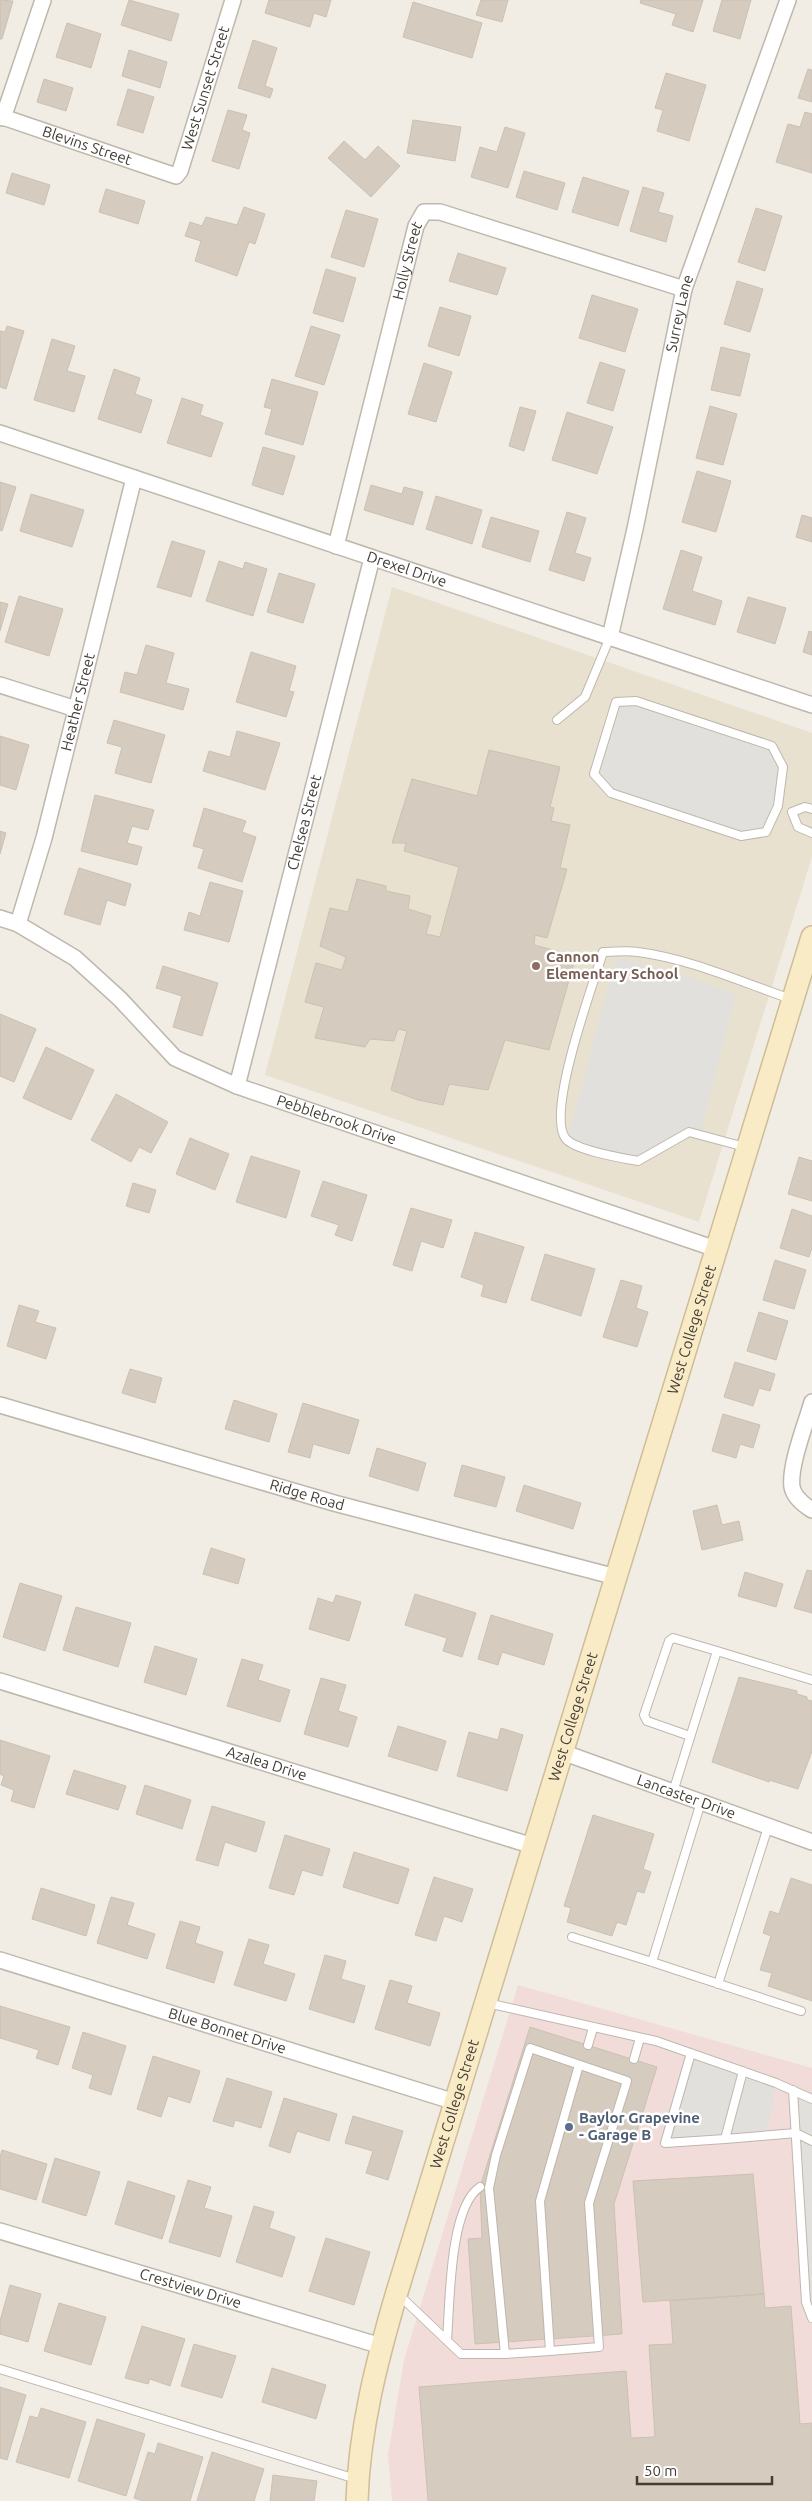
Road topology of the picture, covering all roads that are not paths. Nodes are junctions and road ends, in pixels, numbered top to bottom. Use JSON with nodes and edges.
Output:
{"nodes":[{"id":1,"x":43,"y":0,"type":"edge"},
{"id":2,"x":233,"y":0,"type":"edge"},
{"id":3,"x":788,"y":0,"type":"edge"},
{"id":4,"x":1,"y":117,"type":"edge"},
{"id":5,"x":176,"y":176,"type":"joint"},
{"id":6,"x":684,"y":289,"type":"junction"},
{"id":7,"x":0,"y":433,"type":"edge"},
{"id":8,"x":134,"y":478,"type":"junction"},
{"id":9,"x":336,"y":546,"type":"junction"},
{"id":10,"x":372,"y":558,"type":"junction"},
{"id":11,"x":610,"y":637,"type":"junction"},
{"id":12,"x":0,"y":685,"type":"edge"},
{"id":13,"x":812,"y":705,"type":"edge"},
{"id":14,"x":76,"y":709,"type":"junction"},
{"id":15,"x":557,"y":720,"type":"dead end"},
{"id":16,"x":778,"y":806,"type":"junction"},
{"id":17,"x":812,"y":809,"type":"edge"},
{"id":18,"x":792,"y":812,"type":"junction"},
{"id":19,"x":812,"y":833,"type":"edge"},
{"id":20,"x":0,"y":918,"type":"edge"},
{"id":21,"x":18,"y":924,"type":"junction"},
{"id":22,"x":812,"y":937,"type":"edge"},
{"id":23,"x":793,"y":1000,"type":"junction"},
{"id":24,"x":237,"y":1086,"type":"junction"},
{"id":25,"x":747,"y":1148,"type":"junction"},
{"id":26,"x":716,"y":1249,"type":"junction"},
{"id":27,"x":812,"y":1402,"type":"edge"},
{"id":28,"x":0,"y":1405,"type":"edge"},
{"id":29,"x":812,"y":1510,"type":"edge"},
{"id":30,"x":616,"y":1577,"type":"junction"},
{"id":31,"x":717,"y":1651,"type":"junction"},
{"id":32,"x":812,"y":1680,"type":"edge"},
{"id":33,"x":0,"y":1682,"type":"edge"},
{"id":34,"x":690,"y":1736,"type":"junction"},
{"id":35,"x":562,"y":1752,"type":"junction"},
{"id":36,"x":673,"y":1792,"type":"junction"},
{"id":37,"x":701,"y":1802,"type":"junction"},
{"id":38,"x":768,"y":1826,"type":"junction"},
{"id":39,"x":812,"y":1842,"type":"edge"},
{"id":40,"x":533,"y":1846,"type":"junction"},
{"id":41,"x":572,"y":1937,"type":"dead end"},
{"id":42,"x":0,"y":1960,"type":"edge"},
{"id":43,"x":652,"y":1962,"type":"junction"},
{"id":44,"x":718,"y":1984,"type":"junction"},
{"id":45,"x":485,"y":2003,"type":"junction"},
{"id":46,"x":801,"y":2010,"type":"dead end"},
{"id":47,"x":593,"y":2028,"type":"junction"},
{"id":48,"x":640,"y":2038,"type":"junction"},
{"id":49,"x":588,"y":2045,"type":"dead end"},
{"id":50,"x":691,"y":2053,"type":"junction"},
{"id":51,"x":634,"y":2059,"type":"dead end"},
{"id":52,"x":579,"y":2065,"type":"junction"},
{"id":53,"x":743,"y":2071,"type":"junction"},
{"id":54,"x":793,"y":2090,"type":"junction"},
{"id":55,"x":812,"y":2099,"type":"edge"},
{"id":56,"x":455,"y":2102,"type":"junction"},
{"id":57,"x":796,"y":2133,"type":"junction"},
{"id":58,"x":725,"y":2139,"type":"junction"},
{"id":59,"x":812,"y":2141,"type":"edge"},
{"id":60,"x":480,"y":2187,"type":"dead end"},
{"id":61,"x":0,"y":2231,"type":"edge"},
{"id":62,"x":397,"y":2292,"type":"junction"},
{"id":63,"x":812,"y":2318,"type":"edge"},
{"id":64,"x":447,"y":2340,"type":"junction"},
{"id":65,"x":381,"y":2346,"type":"junction"},
{"id":66,"x":550,"y":2351,"type":"junction"},
{"id":67,"x":505,"y":2354,"type":"junction"},
{"id":68,"x":0,"y":2370,"type":"edge"},
{"id":69,"x":358,"y":2480,"type":"junction"},
{"id":70,"x":357,"y":2501,"type":"edge"}],
"edges":[{"from":1,"to":4,"type":"street"},
{"from":2,"to":5,"type":"street","name":"West Sunset Street"},
{"from":3,"to":6,"type":"street","name":"Surrey Lane"},
{"from":4,"to":5,"type":"street","name":"Blevins Street"},
{"from":6,"to":9,"type":"street","name":"Holly Street"},
{"from":6,"to":11,"type":"street","name":"Surrey Lane"},
{"from":7,"to":8,"type":"street","name":"Drexel Drive"},
{"from":8,"to":9,"type":"street","name":"Drexel Drive"},
{"from":8,"to":14,"type":"street","name":"Heather Street"},
{"from":9,"to":10,"type":"street","name":"Drexel Drive"},
{"from":10,"to":11,"type":"street","name":"Drexel Drive"},
{"from":10,"to":24,"type":"street","name":"Chelsea Street"},
{"from":11,"to":13,"type":"street","name":"Drexel Drive"},
{"from":11,"to":15,"type":"lane"},
{"from":12,"to":14,"type":"street"},
{"from":14,"to":21,"type":"street","name":"Heather Street"},
{"from":16,"to":16,"type":"lane"},
{"from":16,"to":18,"type":"lane"},
{"from":17,"to":18,"type":"lane"},
{"from":18,"to":19,"type":"lane"},
{"from":20,"to":21,"type":"street","name":"Pebblebrook Drive"},
{"from":21,"to":24,"type":"street","name":"Pebblebrook Drive"},
{"from":22,"to":23,"type":"street","name":"West College Street"},
{"from":23,"to":25,"type":"street","name":"West College Street"},
{"from":23,"to":25,"type":"lane"},
{"from":24,"to":26,"type":"street","name":"Pebblebrook Drive"},
{"from":25,"to":26,"type":"street","name":"West College Street"},
{"from":26,"to":30,"type":"street","name":"West College Street"},
{"from":27,"to":29,"type":"street"},
{"from":28,"to":30,"type":"street","name":"Ridge Road"},
{"from":30,"to":35,"type":"street","name":"West College Street"},
{"from":31,"to":32,"type":"lane"},
{"from":31,"to":34,"type":"lane"},
{"from":31,"to":34,"type":"lane"},
{"from":33,"to":40,"type":"street","name":"Azalea Drive"},
{"from":34,"to":36,"type":"lane"},
{"from":35,"to":36,"type":"street","name":"Lancaster Drive"},
{"from":35,"to":40,"type":"street","name":"West College Street"},
{"from":36,"to":37,"type":"street","name":"Lancaster Drive"},
{"from":37,"to":38,"type":"street","name":"Lancaster Drive"},
{"from":37,"to":43,"type":"lane"},
{"from":38,"to":39,"type":"street","name":"Lancaster Drive"},
{"from":38,"to":44,"type":"lane"},
{"from":40,"to":45,"type":"street","name":"West College Street"},
{"from":41,"to":43,"type":"lane"},
{"from":42,"to":56,"type":"street","name":"Blue Bonnet Drive"},
{"from":43,"to":44,"type":"lane"},
{"from":44,"to":46,"type":"lane"},
{"from":45,"to":47,"type":"lane"},
{"from":45,"to":56,"type":"street","name":"West College Street"},
{"from":47,"to":48,"type":"lane"},
{"from":47,"to":49,"type":"lane"},
{"from":48,"to":50,"type":"lane"},
{"from":48,"to":51,"type":"lane"},
{"from":50,"to":53,"type":"lane"},
{"from":50,"to":58,"type":"lane"},
{"from":52,"to":66,"type":"lane"},
{"from":52,"to":66,"type":"lane"},
{"from":52,"to":67,"type":"lane"},
{"from":53,"to":54,"type":"lane"},
{"from":53,"to":58,"type":"lane"},
{"from":54,"to":55,"type":"lane"},
{"from":54,"to":57,"type":"lane"},
{"from":56,"to":62,"type":"street","name":"West College Street"},
{"from":57,"to":58,"type":"lane"},
{"from":57,"to":59,"type":"lane"},
{"from":57,"to":63,"type":"lane"},
{"from":60,"to":64,"type":"lane"},
{"from":61,"to":65,"type":"street","name":"Crestview Drive"},
{"from":62,"to":64,"type":"lane"},
{"from":62,"to":65,"type":"street","name":"West College Street"},
{"from":64,"to":67,"type":"lane"},
{"from":65,"to":69,"type":"street","name":"West College Street"},
{"from":66,"to":67,"type":"lane"},
{"from":68,"to":69,"type":"lane"},
{"from":69,"to":70,"type":"street","name":"West College Street"}]}
